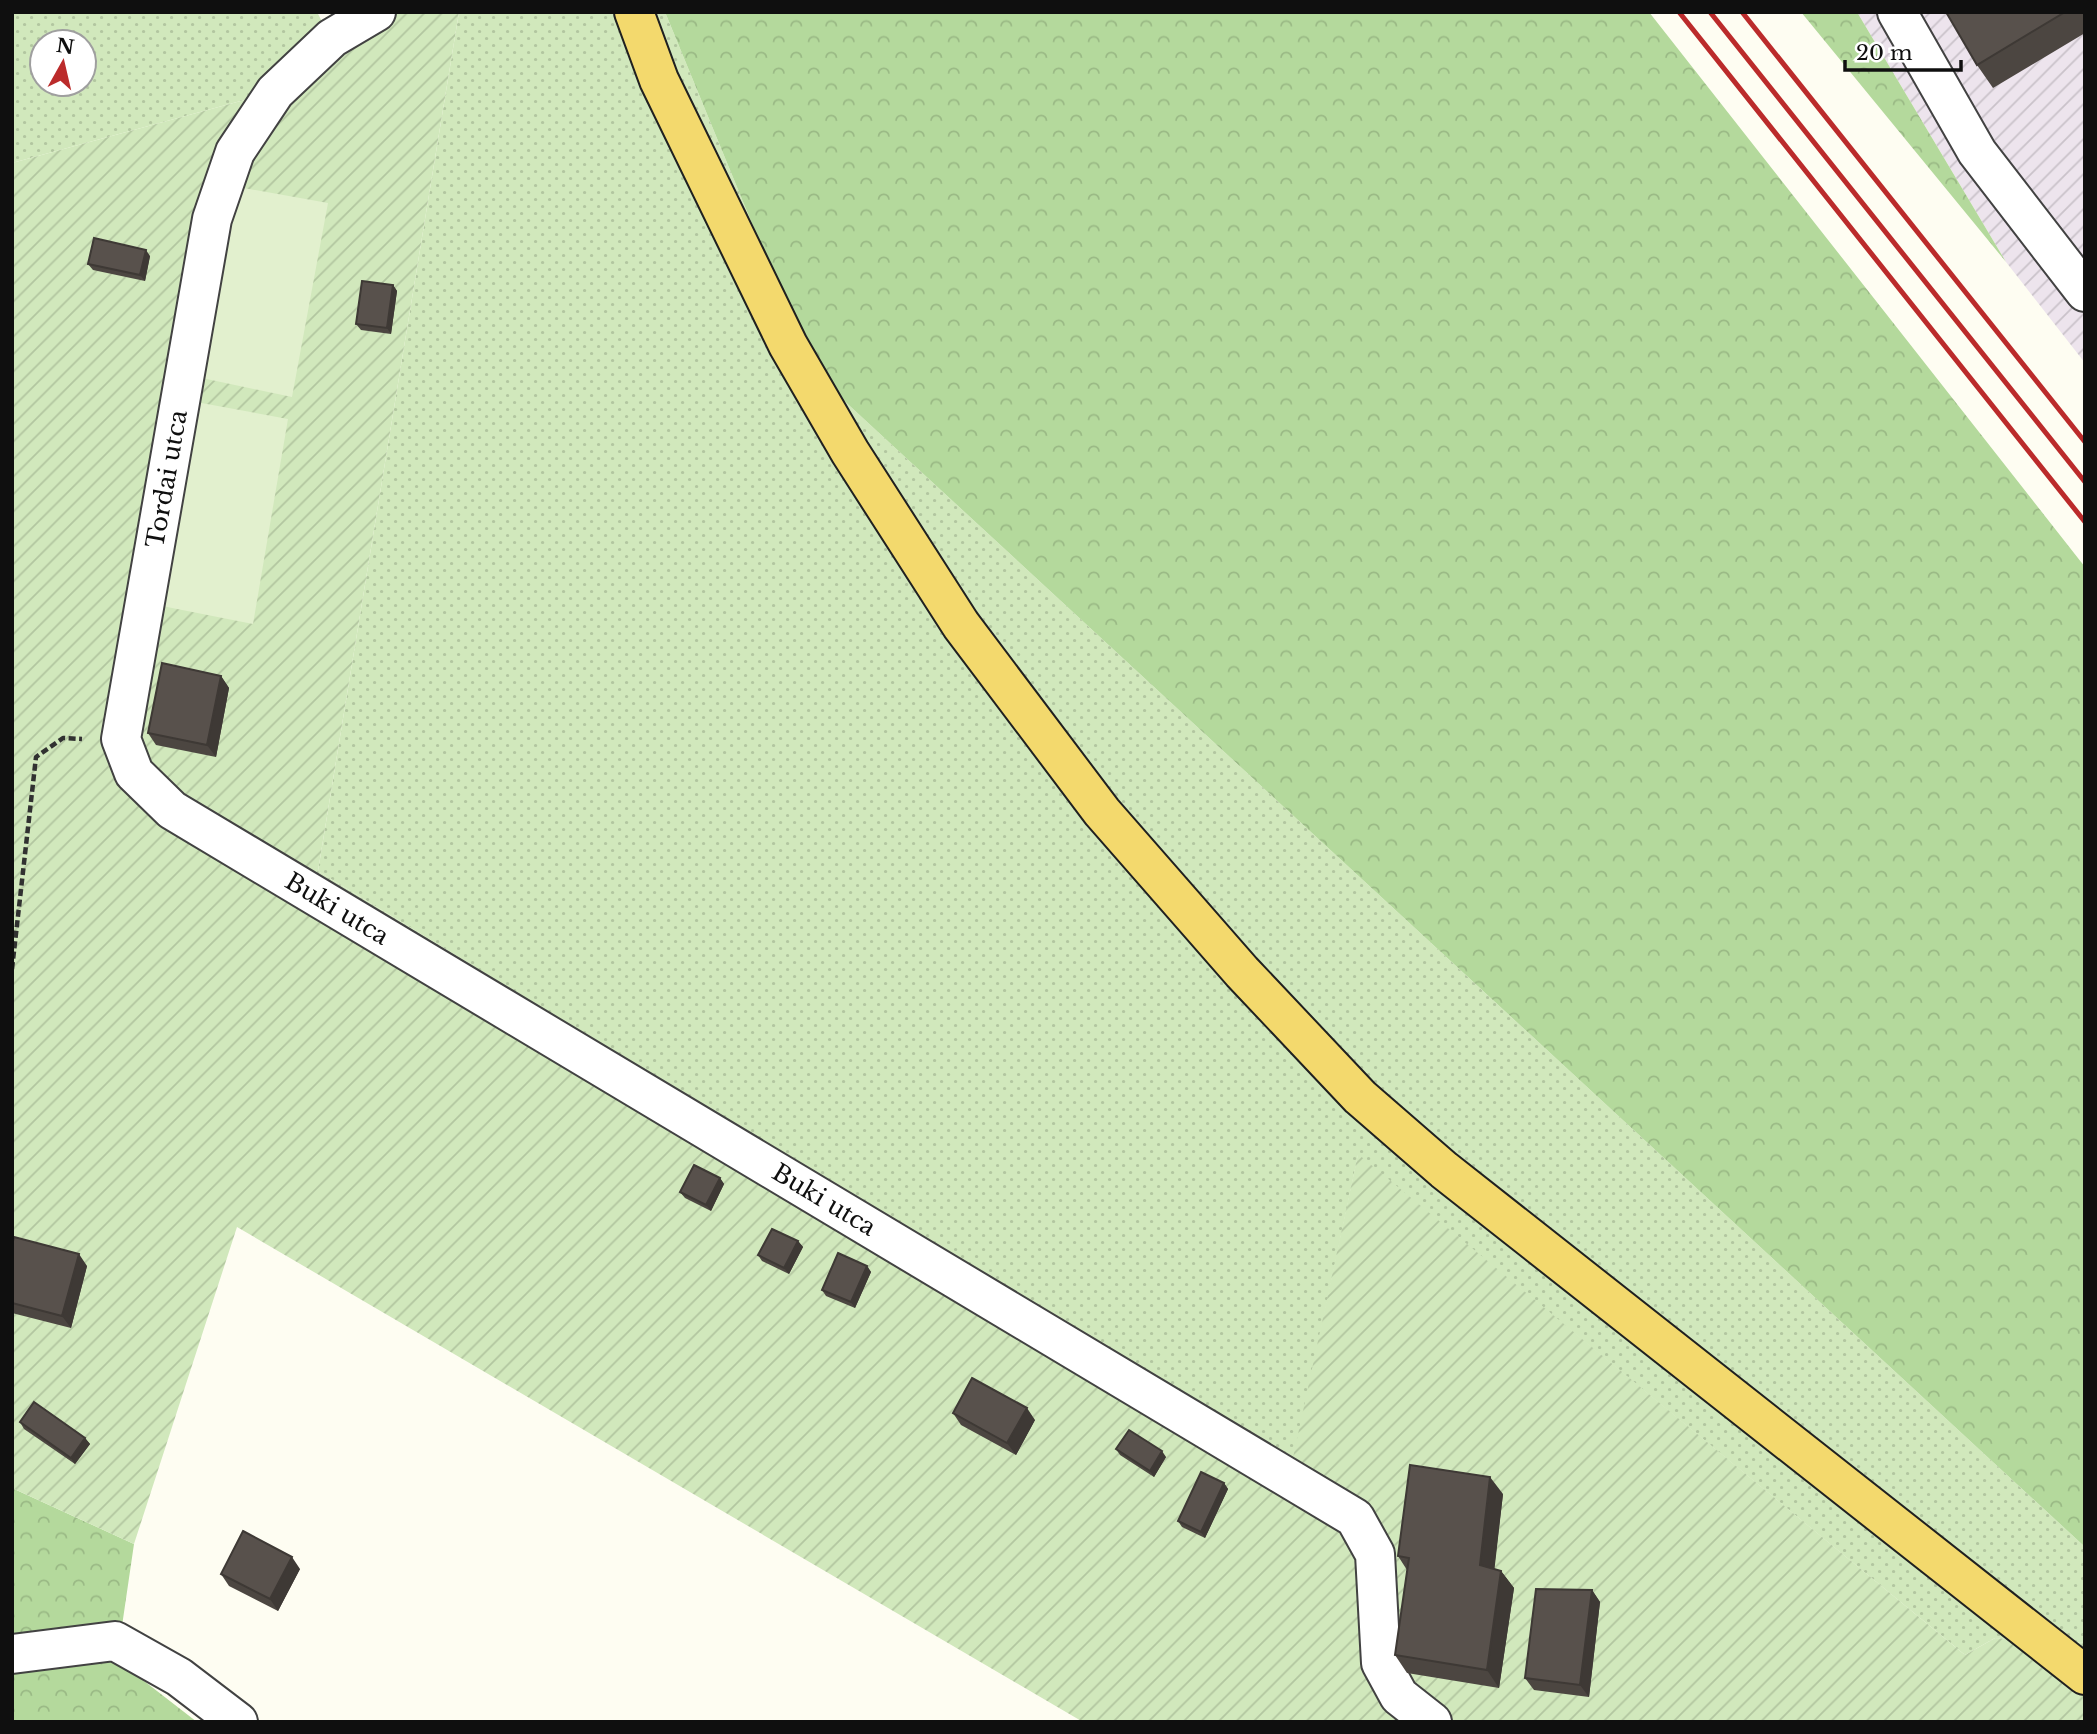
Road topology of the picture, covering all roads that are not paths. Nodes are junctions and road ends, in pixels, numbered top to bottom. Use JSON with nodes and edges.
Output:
{"nodes":[{"id":1,"x":376,"y":12,"type":"edge"},
{"id":2,"x":634,"y":12,"type":"edge"},
{"id":3,"x":1897,"y":12,"type":"edge"},
{"id":4,"x":325,"y":25,"type":"edge"},
{"id":5,"x":2085,"y":292,"type":"edge"},
{"id":6,"x":121,"y":739,"type":"joint"},
{"id":7,"x":12,"y":1654,"type":"edge"},
{"id":8,"x":2085,"y":1675,"type":"edge"},
{"id":9,"x":238,"y":1722,"type":"edge"},
{"id":10,"x":1432,"y":1722,"type":"edge"}],
"edges":[{"from":1,"to":4,"type":"street","name":"Tordai utca"},
{"from":2,"to":8,"type":"main road"},
{"from":3,"to":5,"type":"street"},
{"from":4,"to":6,"type":"street","name":"Tordai utca"},
{"from":6,"to":10,"type":"street","name":"Buki utca"},
{"from":7,"to":9,"type":"street"}]}
